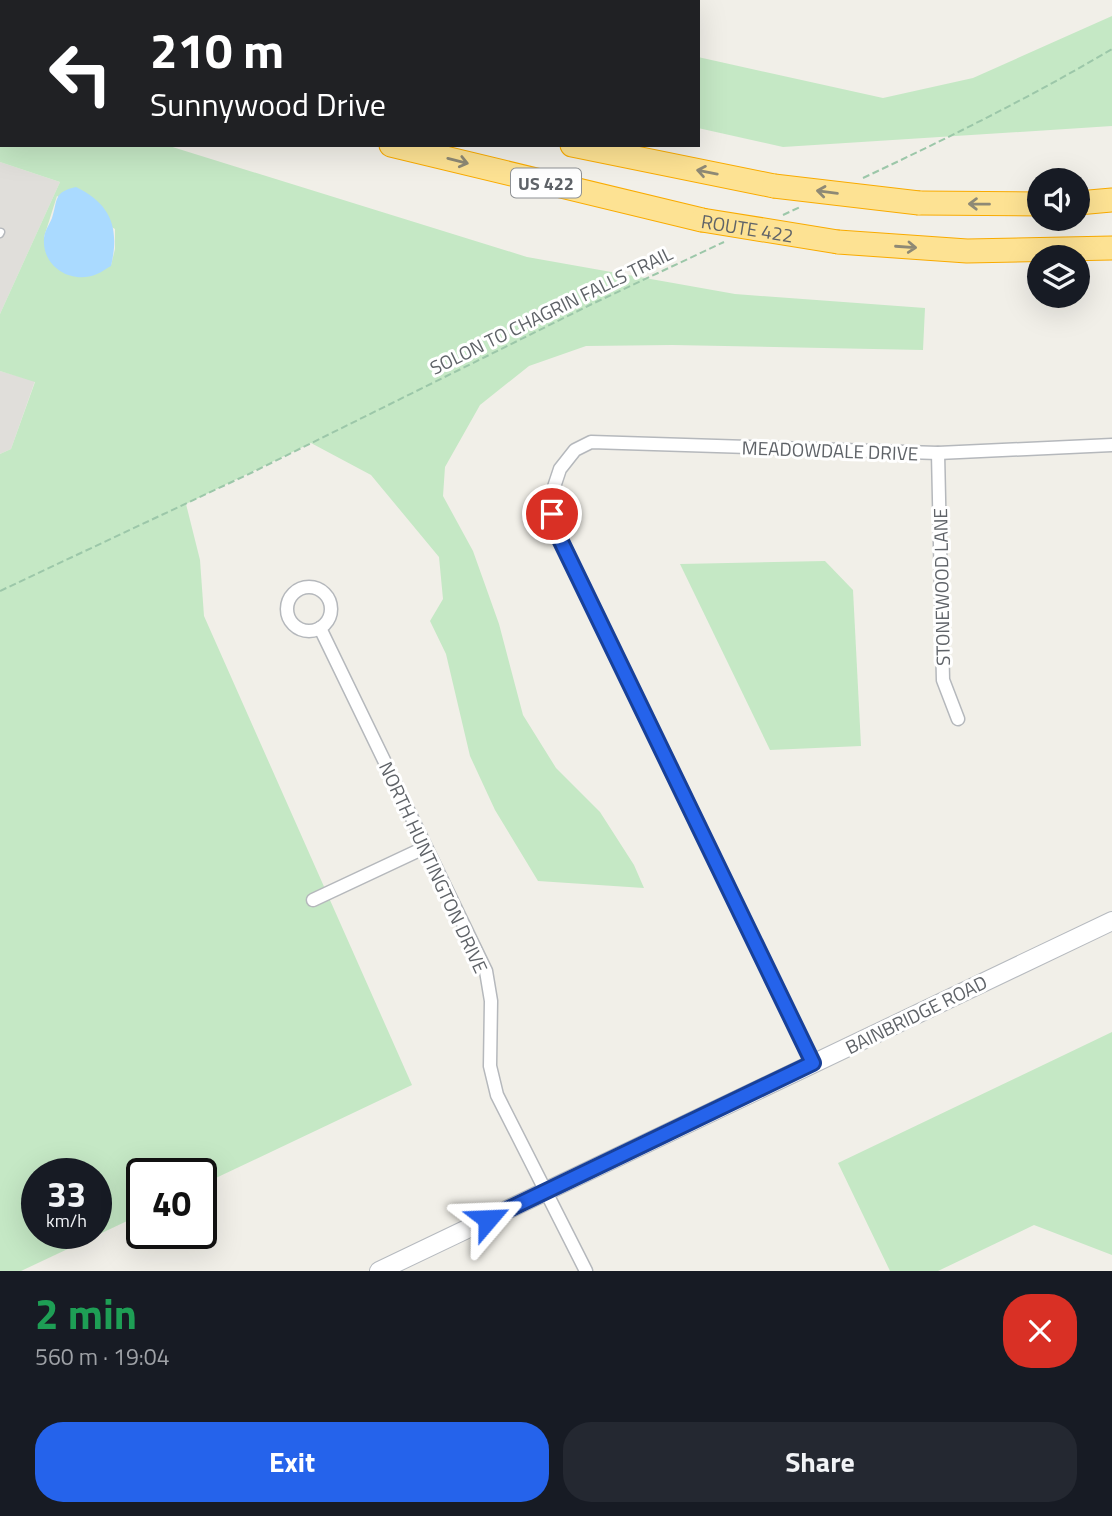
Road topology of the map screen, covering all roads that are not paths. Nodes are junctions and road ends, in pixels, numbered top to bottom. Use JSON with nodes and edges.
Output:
{"nodes":[{"id":1,"x":399,"y":147,"type":"edge"},
{"id":2,"x":582,"y":147,"type":"edge"},
{"id":3,"x":1112,"y":200,"type":"edge"},
{"id":4,"x":1090,"y":202,"type":"edge"},
{"id":5,"x":1027,"y":204,"type":"edge"},
{"id":6,"x":1112,"y":248,"type":"edge"},
{"id":7,"x":1112,"y":445,"type":"edge"},
{"id":8,"x":938,"y":453,"type":"junction"},
{"id":9,"x":320,"y":628,"type":"dead end"},
{"id":10,"x":958,"y":719,"type":"dead end"},
{"id":11,"x":426,"y":847,"type":"junction"},
{"id":12,"x":313,"y":900,"type":"dead end"},
{"id":13,"x":1112,"y":920,"type":"edge"},
{"id":14,"x":813,"y":1063,"type":"junction"},
{"id":15,"x":546,"y":1191,"type":"junction"},
{"id":16,"x":379,"y":1271,"type":"edge"},
{"id":17,"x":586,"y":1271,"type":"edge"}],
"edges":[{"from":1,"to":6,"type":"highway","name":"ROUTE 422","number":"US 422","one_way":true,"bridge":true},
{"from":5,"to":2,"type":"highway","number":"US 422","one_way":true,"bridge":true},
{"from":3,"to":4,"type":"highway"},
{"from":7,"to":8,"type":"street","name":"MEADOWDALE DRIVE"},
{"from":8,"to":10,"type":"street","name":"STONEWOOD LANE"},
{"from":8,"to":14,"type":"street","name":"MEADOWDALE DRIVE"},
{"from":9,"to":11,"type":"street","name":"NORTH HUNTINGTON DRIVE"},
{"from":11,"to":12,"type":"street"},
{"from":11,"to":15,"type":"street","name":"NORTH HUNTINGTON DRIVE"},
{"from":13,"to":14,"type":"street","name":"BAINBRIDGE ROAD"},
{"from":14,"to":15,"type":"street","name":"BAINBRIDGE ROAD"},
{"from":15,"to":16,"type":"street","name":"BAINBRIDGE ROAD"},
{"from":15,"to":17,"type":"street","name":"NORTH HUNTINGTON DRIVE"}]}
